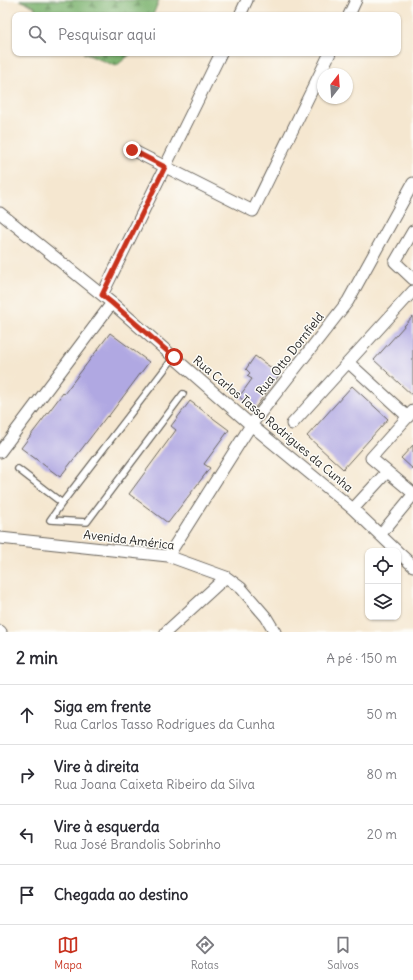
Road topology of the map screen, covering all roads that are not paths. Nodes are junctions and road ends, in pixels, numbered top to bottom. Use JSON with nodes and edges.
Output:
{"nodes":[{"id":1,"x":247,"y":0,"type":"edge"},
{"id":2,"x":356,"y":0,"type":"edge"},
{"id":3,"x":241,"y":12,"type":"edge"},
{"id":4,"x":350,"y":12,"type":"edge"},
{"id":5,"x":220,"y":56,"type":"edge"},
{"id":6,"x":329,"y":56,"type":"edge"},
{"id":7,"x":132,"y":150,"type":"dead end"},
{"id":8,"x":165,"y":167,"type":"junction"},
{"id":9,"x":413,"y":183,"type":"edge"},
{"id":10,"x":0,"y":213,"type":"edge"},
{"id":11,"x":413,"y":231,"type":"edge"},
{"id":12,"x":413,"y":279,"type":"edge"},
{"id":13,"x":413,"y":291,"type":"edge"},
{"id":14,"x":102,"y":295,"type":"junction"},
{"id":15,"x":112,"y":303,"type":"junction"},
{"id":16,"x":174,"y":357,"type":"junction"},
{"id":17,"x":349,"y":363,"type":"junction"},
{"id":18,"x":183,"y":394,"type":"dead end"},
{"id":19,"x":410,"y":414,"type":"edge"},
{"id":20,"x":292,"y":424,"type":"dead end"},
{"id":21,"x":251,"y":425,"type":"junction"},
{"id":22,"x":0,"y":452,"type":"edge"},
{"id":23,"x":18,"y":469,"type":"dead end"},
{"id":24,"x":387,"y":472,"type":"junction"},
{"id":25,"x":413,"y":494,"type":"edge"},
{"id":26,"x":62,"y":503,"type":"junction"},
{"id":27,"x":353,"y":510,"type":"junction"},
{"id":28,"x":380,"y":535,"type":"junction"},
{"id":29,"x":0,"y":538,"type":"edge"},
{"id":30,"x":395,"y":548,"type":"edge"},
{"id":31,"x":401,"y":554,"type":"edge"},
{"id":32,"x":168,"y":556,"type":"junction"},
{"id":33,"x":413,"y":566,"type":"edge"},
{"id":34,"x":226,"y":577,"type":"junction"},
{"id":35,"x":166,"y":632,"type":"edge"},
{"id":36,"x":275,"y":632,"type":"edge"}],
"edges":[{"from":1,"to":3,"type":"street"},
{"from":2,"to":4,"type":"street"},
{"from":5,"to":8,"type":"street"},
{"from":6,"to":8,"type":"street"},
{"from":7,"to":8,"type":"street"},
{"from":8,"to":14,"type":"street"},
{"from":9,"to":21,"type":"street","name":"Rua Otto Dornfield"},
{"from":10,"to":14,"type":"street","name":"Rua Carlos Tasso Rodrigues da Cunha"},
{"from":11,"to":12,"type":"street"},
{"from":13,"to":17,"type":"street"},
{"from":14,"to":15,"type":"street","name":"Rua Carlos Tasso Rodrigues da Cunha"},
{"from":15,"to":16,"type":"street","name":"Rua Carlos Tasso Rodrigues da Cunha"},
{"from":15,"to":22,"type":"street"},
{"from":16,"to":21,"type":"street","name":"Rua Carlos Tasso Rodrigues da Cunha"},
{"from":16,"to":26,"type":"lane"},
{"from":17,"to":19,"type":"street"},
{"from":17,"to":20,"type":"street"},
{"from":18,"to":26,"type":"lane"},
{"from":19,"to":24,"type":"street"},
{"from":21,"to":27,"type":"street","name":"Rua Carlos Tasso Rodrigues da Cunha"},
{"from":21,"to":32,"type":"street","name":"Rua Otto Dornfield"},
{"from":23,"to":26,"type":"lane"},
{"from":24,"to":25,"type":"street"},
{"from":24,"to":27,"type":"street"},
{"from":25,"to":28,"type":"street"},
{"from":27,"to":28,"type":"street","name":"Rua Carlos Tasso Rodrigues da Cunha"},
{"from":28,"to":30,"type":"street","name":"Rua Carlos Tasso Rodrigues da Cunha"},
{"from":29,"to":32,"type":"street","name":"Avenida América"},
{"from":31,"to":33,"type":"street","name":"Rua Carlos Tasso Rodrigues da Cunha"},
{"from":32,"to":34,"type":"street","name":"Avenida América"},
{"from":34,"to":35,"type":"street"},
{"from":34,"to":36,"type":"street","name":"Avenida América"}]}
